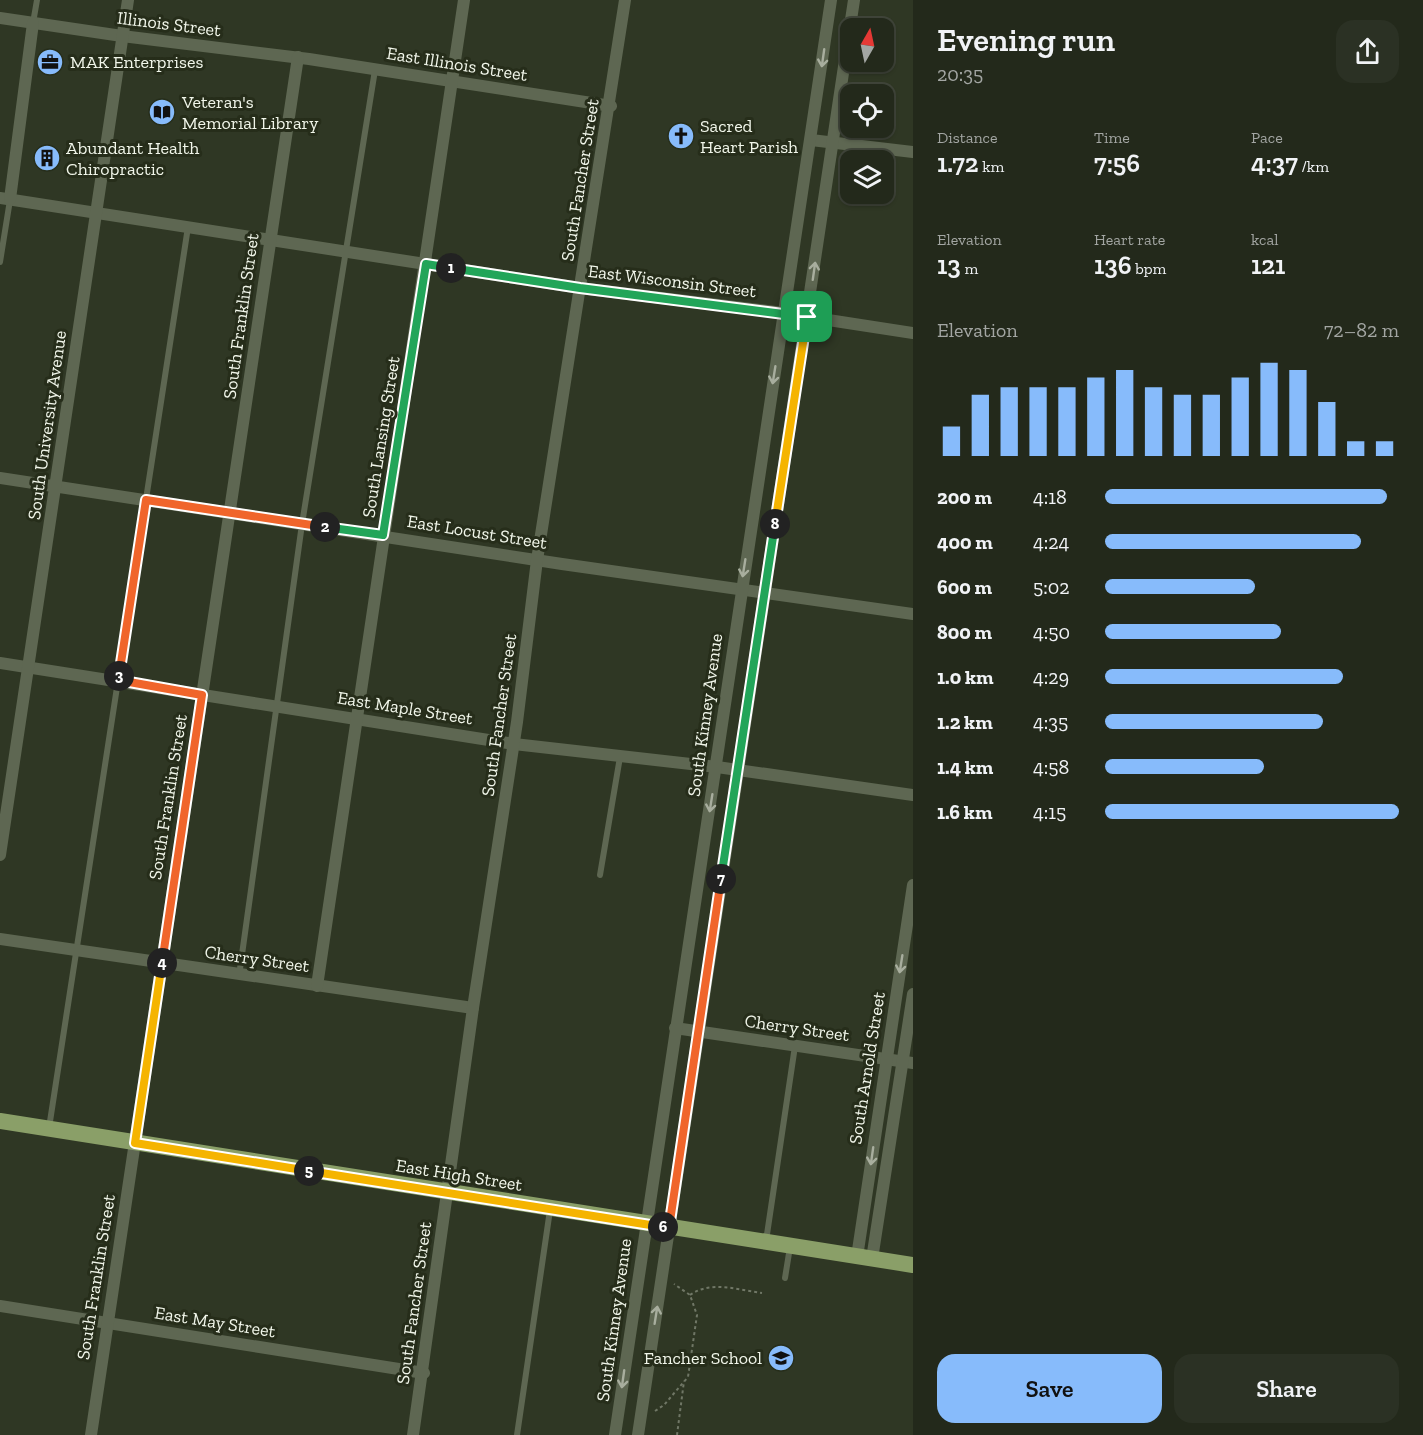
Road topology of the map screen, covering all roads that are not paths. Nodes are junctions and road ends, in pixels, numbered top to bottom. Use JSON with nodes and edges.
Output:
{"nodes":[{"id":1,"x":37,"y":0,"type":"edge"},
{"id":2,"x":128,"y":0,"type":"edge"},
{"id":3,"x":464,"y":0,"type":"edge"},
{"id":4,"x":626,"y":0,"type":"edge"},
{"id":5,"x":831,"y":0,"type":"edge"},
{"id":6,"x":854,"y":0,"type":"edge"},
{"id":7,"x":0,"y":18,"type":"edge"},
{"id":8,"x":33,"y":23,"type":"junction"},
{"id":9,"x":122,"y":36,"type":"junction"},
{"id":10,"x":298,"y":57,"type":"junction"},
{"id":11,"x":375,"y":69,"type":"junction"},
{"id":12,"x":452,"y":81,"type":"junction"},
{"id":13,"x":610,"y":106,"type":"junction"},
{"id":14,"x":811,"y":140,"type":"junction"},
{"id":15,"x":833,"y":143,"type":"junction"},
{"id":16,"x":913,"y":152,"type":"edge"},
{"id":17,"x":5,"y":199,"type":"edge"},
{"id":18,"x":97,"y":212,"type":"junction"},
{"id":19,"x":188,"y":227,"type":"junction"},
{"id":20,"x":270,"y":240,"type":"junction"},
{"id":21,"x":346,"y":252,"type":"junction"},
{"id":22,"x":0,"y":262,"type":"edge"},
{"id":23,"x":426,"y":264,"type":"junction"},
{"id":24,"x":580,"y":288,"type":"junction"},
{"id":25,"x":783,"y":313,"type":"junction"},
{"id":26,"x":807,"y":317,"type":"junction"},
{"id":27,"x":913,"y":333,"type":"edge"},
{"id":28,"x":0,"y":478,"type":"edge"},
{"id":29,"x":57,"y":487,"type":"junction"},
{"id":30,"x":146,"y":500,"type":"junction"},
{"id":31,"x":231,"y":514,"type":"junction"},
{"id":32,"x":302,"y":524,"type":"junction"},
{"id":33,"x":383,"y":535,"type":"junction"},
{"id":34,"x":537,"y":560,"type":"junction"},
{"id":35,"x":741,"y":590,"type":"junction"},
{"id":36,"x":765,"y":594,"type":"junction"},
{"id":37,"x":913,"y":614,"type":"edge"},
{"id":38,"x":0,"y":663,"type":"edge"},
{"id":39,"x":29,"y":666,"type":"junction"},
{"id":40,"x":118,"y":680,"type":"junction"},
{"id":41,"x":202,"y":695,"type":"junction"},
{"id":42,"x":278,"y":705,"type":"junction"},
{"id":43,"x":357,"y":718,"type":"junction"},
{"id":44,"x":514,"y":744,"type":"junction"},
{"id":45,"x":620,"y":757,"type":"junction"},
{"id":46,"x":717,"y":767,"type":"junction"},
{"id":47,"x":738,"y":771,"type":"junction"},
{"id":48,"x":913,"y":795,"type":"edge"},
{"id":49,"x":0,"y":855,"type":"edge"},
{"id":50,"x":600,"y":875,"type":"dead end"},
{"id":51,"x":913,"y":885,"type":"edge"},
{"id":52,"x":0,"y":939,"type":"edge"},
{"id":53,"x":77,"y":951,"type":"junction"},
{"id":54,"x":162,"y":964,"type":"junction"},
{"id":55,"x":239,"y":976,"type":"junction"},
{"id":56,"x":317,"y":986,"type":"junction"},
{"id":57,"x":913,"y":994,"type":"edge"},
{"id":58,"x":473,"y":1008,"type":"junction"},
{"id":59,"x":675,"y":1028,"type":"junction"},
{"id":60,"x":698,"y":1031,"type":"junction"},
{"id":61,"x":795,"y":1046,"type":"junction"},
{"id":62,"x":886,"y":1059,"type":"junction"},
{"id":63,"x":908,"y":1062,"type":"edge"},
{"id":64,"x":0,"y":1121,"type":"edge"},
{"id":65,"x":49,"y":1128,"type":"junction"},
{"id":66,"x":135,"y":1143,"type":"junction"},
{"id":67,"x":447,"y":1193,"type":"junction"},
{"id":68,"x":550,"y":1210,"type":"junction"},
{"id":69,"x":646,"y":1225,"type":"junction"},
{"id":70,"x":669,"y":1228,"type":"junction"},
{"id":71,"x":766,"y":1243,"type":"junction"},
{"id":72,"x":790,"y":1247,"type":"junction"},
{"id":73,"x":864,"y":1258,"type":"junction"},
{"id":74,"x":913,"y":1265,"type":"edge"},
{"id":75,"x":785,"y":1278,"type":"dead end"},
{"id":76,"x":0,"y":1306,"type":"edge"},
{"id":77,"x":108,"y":1323,"type":"junction"},
{"id":78,"x":424,"y":1373,"type":"junction"},
{"id":79,"x":91,"y":1435,"type":"edge"},
{"id":80,"x":413,"y":1435,"type":"edge"},
{"id":81,"x":517,"y":1435,"type":"edge"},
{"id":82,"x":615,"y":1435,"type":"edge"},
{"id":83,"x":638,"y":1435,"type":"edge"}],
"edges":[{"from":1,"to":8,"type":"lane"},
{"from":2,"to":9,"type":"street","name":"South University Avenue"},
{"from":3,"to":12,"type":"street","name":"South Lansing Street"},
{"from":4,"to":13,"type":"street","name":"South Fancher Street"},
{"from":5,"to":14,"type":"street","name":"South Kinney Avenue","one_way":true},
{"from":6,"to":15,"type":"street"},
{"from":7,"to":8,"type":"street","name":"Illinois Street"},
{"from":8,"to":9,"type":"street","name":"Illinois Street"},
{"from":8,"to":17,"type":"street"},
{"from":9,"to":10,"type":"street","name":"Illinois Street"},
{"from":9,"to":18,"type":"street","name":"South University Avenue"},
{"from":10,"to":11,"type":"street","name":"East Illinois Street"},
{"from":10,"to":20,"type":"street","name":"South Franklin Street"},
{"from":11,"to":12,"type":"street","name":"East Illinois Street"},
{"from":11,"to":21,"type":"lane"},
{"from":12,"to":13,"type":"street","name":"East Illinois Street"},
{"from":12,"to":23,"type":"street","name":"South Lansing Street"},
{"from":13,"to":24,"type":"street","name":"South Fancher Street"},
{"from":14,"to":15,"type":"street"},
{"from":14,"to":25,"type":"street","name":"South Kinney Avenue"},
{"from":15,"to":16,"type":"street"},
{"from":26,"to":15,"type":"street","one_way":true},
{"from":17,"to":18,"type":"street","name":"East Wisconsin Street"},
{"from":17,"to":22,"type":"lane"},
{"from":18,"to":19,"type":"street","name":"East Wisconsin Street"},
{"from":18,"to":29,"type":"street","name":"South University Avenue"},
{"from":19,"to":20,"type":"street","name":"East Wisconsin Street"},
{"from":19,"to":30,"type":"lane"},
{"from":20,"to":21,"type":"street","name":"East Wisconsin Street"},
{"from":20,"to":31,"type":"street","name":"South Franklin Street"},
{"from":21,"to":23,"type":"street","name":"East Wisconsin Street"},
{"from":21,"to":32,"type":"lane"},
{"from":23,"to":24,"type":"street","name":"East Wisconsin Street"},
{"from":23,"to":33,"type":"street","name":"South Lansing Street"},
{"from":24,"to":25,"type":"street","name":"East Wisconsin Street"},
{"from":24,"to":34,"type":"street","name":"South Fancher Street"},
{"from":25,"to":26,"type":"street","name":"East Wisconsin Street"},
{"from":25,"to":35,"type":"street","name":"South Kinney Avenue","one_way":true},
{"from":26,"to":27,"type":"street","name":"East Wisconsin Street"},
{"from":26,"to":36,"type":"street"},
{"from":28,"to":29,"type":"street","name":"East Locust Street"},
{"from":29,"to":30,"type":"street","name":"East Locust Street"},
{"from":29,"to":39,"type":"street","name":"South University Avenue"},
{"from":30,"to":31,"type":"street","name":"East Locust Street"},
{"from":30,"to":40,"type":"lane"},
{"from":31,"to":32,"type":"street","name":"East Locust Street"},
{"from":31,"to":41,"type":"street","name":"South Franklin Street"},
{"from":32,"to":33,"type":"street","name":"East Locust Street"},
{"from":32,"to":42,"type":"lane"},
{"from":33,"to":34,"type":"street","name":"East Locust Street"},
{"from":33,"to":43,"type":"street","name":"South Lansing Street"},
{"from":34,"to":35,"type":"street","name":"East Locust Street"},
{"from":34,"to":44,"type":"street","name":"South Fancher Street"},
{"from":35,"to":36,"type":"street","name":"East Locust Street"},
{"from":35,"to":46,"type":"street","name":"South Kinney Avenue"},
{"from":36,"to":37,"type":"street","name":"East Locust Street"},
{"from":36,"to":47,"type":"street"},
{"from":38,"to":39,"type":"street","name":"East Maple Street"},
{"from":39,"to":40,"type":"street","name":"East Maple Street"},
{"from":39,"to":49,"type":"street","name":"South University Avenue"},
{"from":40,"to":41,"type":"street","name":"East Maple Street"},
{"from":40,"to":53,"type":"lane"},
{"from":41,"to":42,"type":"street","name":"East Maple Street"},
{"from":41,"to":54,"type":"street","name":"South Franklin Street"},
{"from":42,"to":43,"type":"street","name":"East Maple Street"},
{"from":42,"to":55,"type":"lane"},
{"from":43,"to":44,"type":"street","name":"East Maple Street"},
{"from":43,"to":56,"type":"street","name":"South Lansing Street"},
{"from":44,"to":45,"type":"street","name":"East Maple Street"},
{"from":44,"to":58,"type":"street","name":"South Fancher Street"},
{"from":45,"to":46,"type":"street","name":"East Maple Street"},
{"from":45,"to":50,"type":"lane"},
{"from":46,"to":47,"type":"street","name":"East Maple Street"},
{"from":46,"to":59,"type":"street","name":"South Kinney Avenue","one_way":true},
{"from":47,"to":48,"type":"street","name":"East Maple Street"},
{"from":47,"to":60,"type":"street"},
{"from":51,"to":62,"type":"street","name":"South Arnold Street","one_way":true},
{"from":52,"to":53,"type":"street","name":"Cherry Street"},
{"from":53,"to":54,"type":"street","name":"Cherry Street"},
{"from":53,"to":65,"type":"lane"},
{"from":54,"to":55,"type":"street","name":"Cherry Street"},
{"from":54,"to":66,"type":"street","name":"South Franklin Street"},
{"from":55,"to":56,"type":"street","name":"Cherry Street"},
{"from":56,"to":58,"type":"street","name":"Cherry Street"},
{"from":57,"to":63,"type":"street","name":"South Arnold Street"},
{"from":58,"to":67,"type":"street","name":"South Fancher Street"},
{"from":59,"to":60,"type":"street","name":"Cherry Street"},
{"from":59,"to":69,"type":"street","name":"South Kinney Avenue"},
{"from":60,"to":61,"type":"street","name":"Cherry Street"},
{"from":60,"to":70,"type":"street"},
{"from":61,"to":62,"type":"street","name":"Cherry Street"},
{"from":61,"to":71,"type":"lane"},
{"from":62,"to":63,"type":"street","name":"Cherry Street"},
{"from":62,"to":73,"type":"street","name":"South Arnold Street","one_way":true},
{"from":63,"to":73,"type":"street","name":"South Arnold Street"},
{"from":64,"to":65,"type":"main road","name":"East High Street"},
{"from":65,"to":66,"type":"main road","name":"East High Street"},
{"from":66,"to":67,"type":"main road","name":"East High Street"},
{"from":66,"to":77,"type":"street","name":"South Franklin Street"},
{"from":67,"to":68,"type":"main road","name":"East High Street"},
{"from":67,"to":78,"type":"street","name":"South Fancher Street"},
{"from":68,"to":69,"type":"main road","name":"East High Street"},
{"from":68,"to":81,"type":"lane"},
{"from":69,"to":70,"type":"main road","name":"East High Street"},
{"from":69,"to":82,"type":"street","name":"South Kinney Avenue","one_way":true},
{"from":70,"to":71,"type":"main road","name":"East High Street"},
{"from":83,"to":70,"type":"street","one_way":true},
{"from":71,"to":72,"type":"main road","name":"East High Street"},
{"from":72,"to":73,"type":"main road","name":"East High Street"},
{"from":72,"to":75,"type":"lane"},
{"from":73,"to":74,"type":"main road","name":"East High Street"},
{"from":76,"to":77,"type":"street","name":"East May Street"},
{"from":77,"to":78,"type":"street","name":"East May Street"},
{"from":77,"to":79,"type":"street","name":"South Franklin Street"},
{"from":78,"to":80,"type":"street","name":"South Fancher Street"}]}
